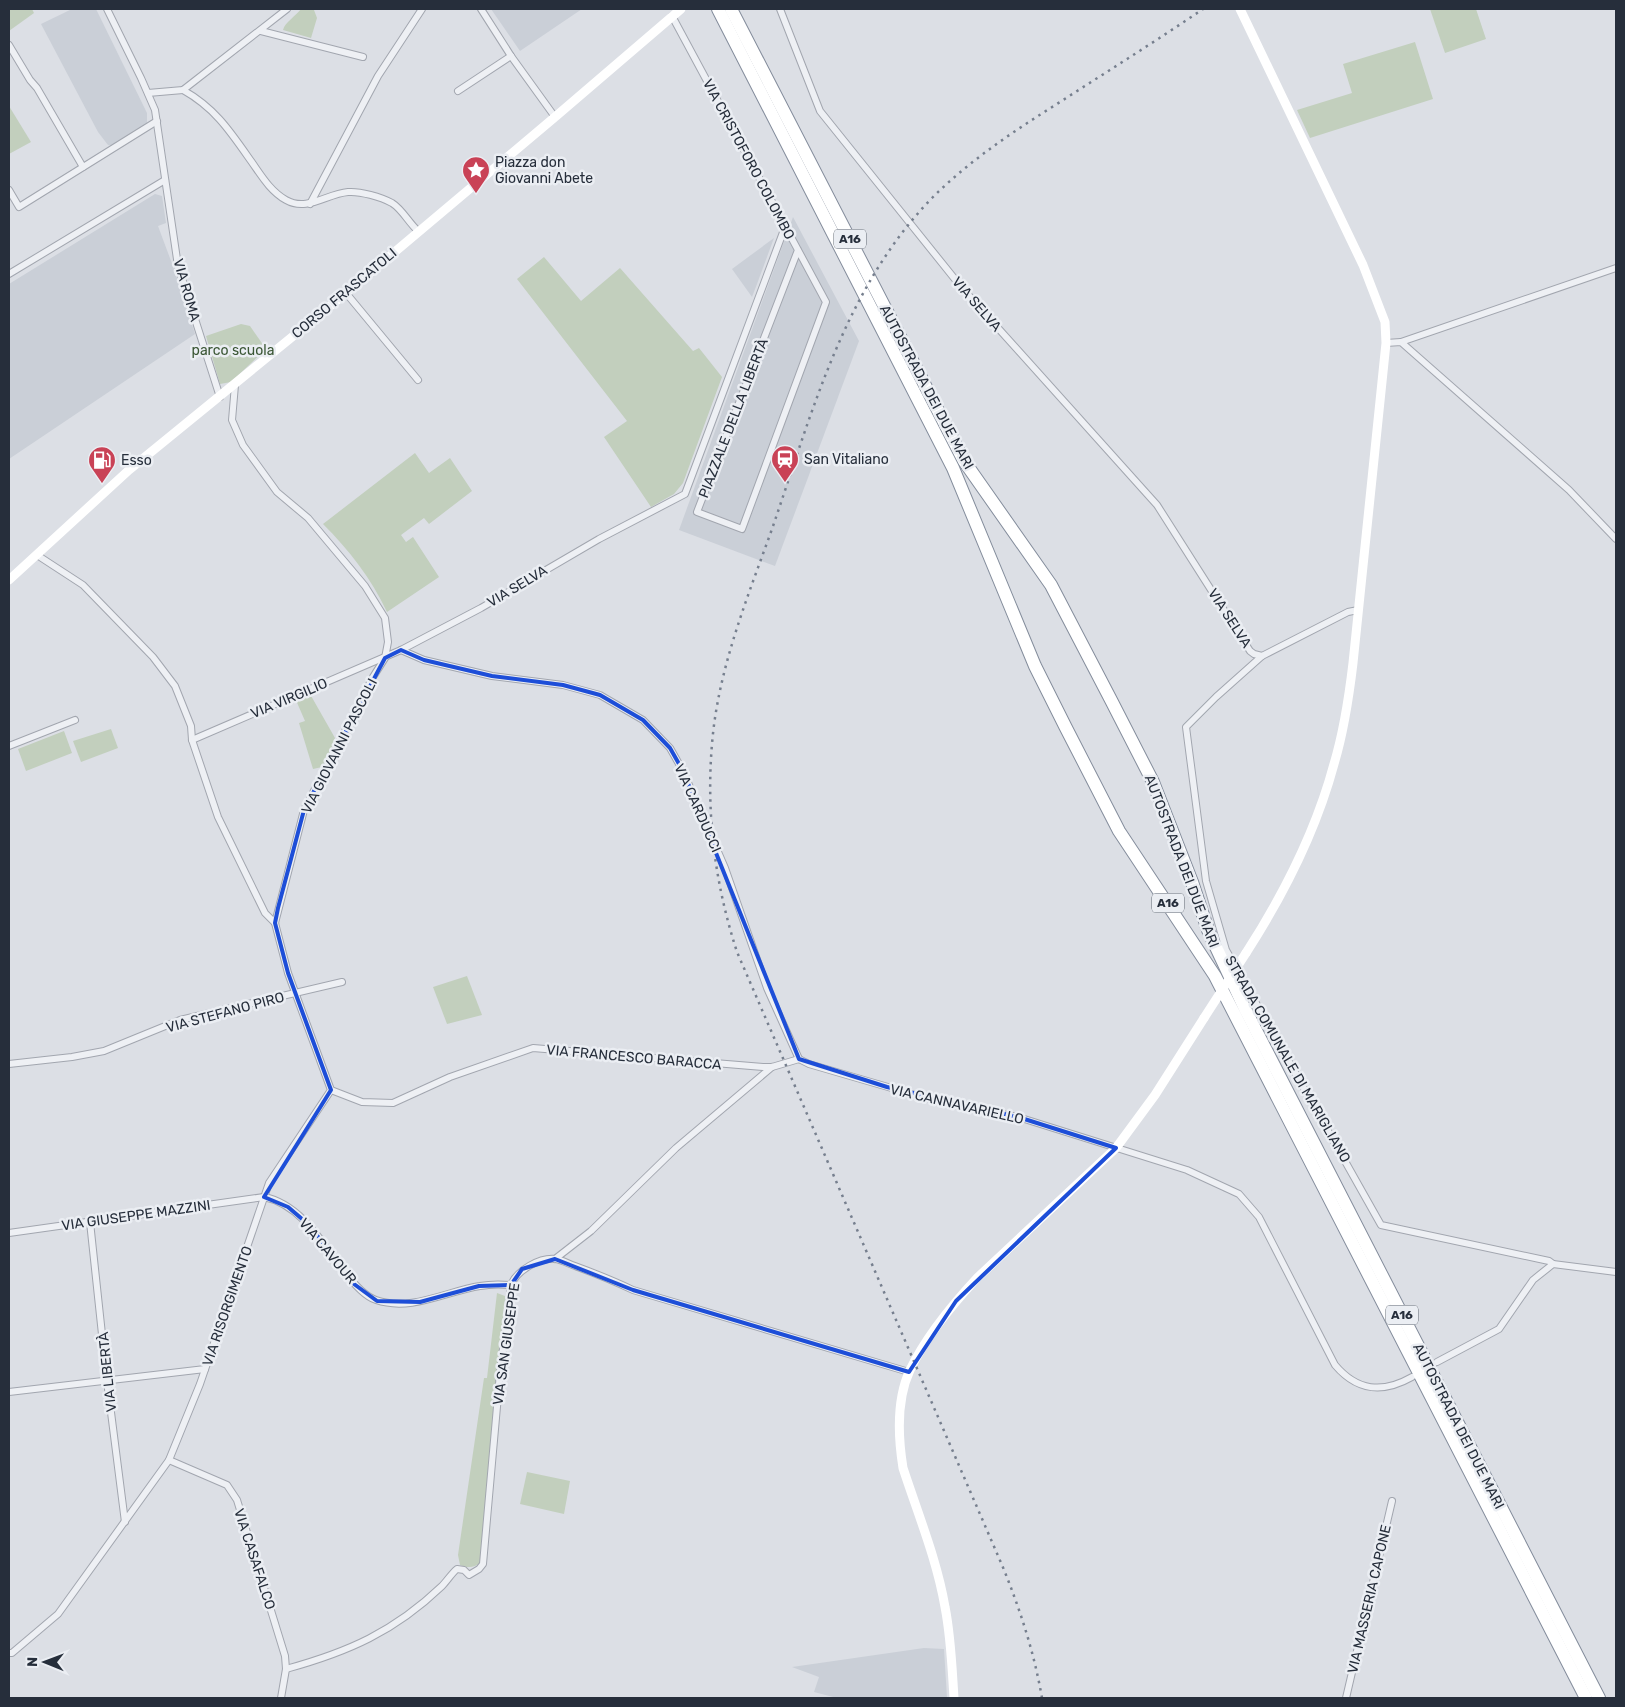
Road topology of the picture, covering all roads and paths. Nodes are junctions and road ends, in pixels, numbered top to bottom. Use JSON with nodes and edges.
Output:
{"nodes":[{"id":1,"x":107,"y":9,"type":"edge"},
{"id":2,"x":288,"y":9,"type":"edge"},
{"id":3,"x":422,"y":9,"type":"edge"},
{"id":4,"x":481,"y":9,"type":"edge"},
{"id":5,"x":681,"y":9,"type":"edge"},
{"id":6,"x":718,"y":9,"type":"edge"},
{"id":7,"x":731,"y":9,"type":"edge"},
{"id":8,"x":780,"y":9,"type":"edge"},
{"id":9,"x":1240,"y":9,"type":"edge"},
{"id":10,"x":672,"y":16,"type":"junction"},
{"id":11,"x":261,"y":31,"type":"junction"},
{"id":12,"x":9,"y":45,"type":"edge"},
{"id":13,"x":511,"y":56,"type":"junction"},
{"id":14,"x":363,"y":57,"type":"dead end"},
{"id":15,"x":183,"y":90,"type":"junction"},
{"id":16,"x":458,"y":91,"type":"dead end"},
{"id":17,"x":148,"y":93,"type":"junction"},
{"id":18,"x":555,"y":118,"type":"junction"},
{"id":19,"x":157,"y":121,"type":"junction"},
{"id":20,"x":83,"y":168,"type":"junction"},
{"id":21,"x":165,"y":180,"type":"junction"},
{"id":22,"x":9,"y":190,"type":"edge"},
{"id":23,"x":310,"y":204,"type":"junction"},
{"id":24,"x":785,"y":227,"type":"junction"},
{"id":25,"x":418,"y":231,"type":"junction"},
{"id":26,"x":798,"y":250,"type":"junction"},
{"id":27,"x":1616,"y":268,"type":"edge"},
{"id":28,"x":9,"y":274,"type":"edge"},
{"id":29,"x":346,"y":293,"type":"junction"},
{"id":30,"x":826,"y":302,"type":"joint"},
{"id":31,"x":1400,"y":342,"type":"junction"},
{"id":32,"x":1386,"y":343,"type":"junction"},
{"id":33,"x":418,"y":380,"type":"dead end"},
{"id":34,"x":236,"y":384,"type":"junction"},
{"id":35,"x":220,"y":397,"type":"junction"},
{"id":36,"x":1616,"y":539,"type":"edge"},
{"id":37,"x":36,"y":555,"type":"junction"},
{"id":38,"x":9,"y":580,"type":"edge"},
{"id":39,"x":1358,"y":610,"type":"junction"},
{"id":40,"x":401,"y":650,"type":"junction"},
{"id":41,"x":1262,"y":656,"type":"junction"},
{"id":42,"x":385,"y":658,"type":"junction"},
{"id":43,"x":75,"y":720,"type":"dead end"},
{"id":44,"x":192,"y":740,"type":"junction"},
{"id":45,"x":9,"y":746,"type":"edge"},
{"id":46,"x":275,"y":923,"type":"junction"},
{"id":47,"x":342,"y":982,"type":"dead end"},
{"id":48,"x":296,"y":993,"type":"junction"},
{"id":49,"x":798,"y":1059,"type":"junction"},
{"id":50,"x":9,"y":1064,"type":"edge"},
{"id":51,"x":772,"y":1067,"type":"junction"},
{"id":52,"x":331,"y":1090,"type":"junction"},
{"id":53,"x":1116,"y":1148,"type":"junction"},
{"id":54,"x":264,"y":1197,"type":"junction"},
{"id":55,"x":90,"y":1222,"type":"junction"},
{"id":56,"x":9,"y":1233,"type":"edge"},
{"id":57,"x":555,"y":1259,"type":"junction"},
{"id":58,"x":1553,"y":1264,"type":"junction"},
{"id":59,"x":1616,"y":1272,"type":"edge"},
{"id":60,"x":510,"y":1285,"type":"junction"},
{"id":61,"x":1437,"y":1362,"type":"dead end"},
{"id":62,"x":205,"y":1369,"type":"junction"},
{"id":63,"x":909,"y":1372,"type":"junction"},
{"id":64,"x":1412,"y":1377,"type":"dead end"},
{"id":65,"x":107,"y":1381,"type":"junction"},
{"id":66,"x":9,"y":1392,"type":"edge"},
{"id":67,"x":169,"y":1460,"type":"junction"},
{"id":68,"x":1392,"y":1501,"type":"dead end"},
{"id":69,"x":125,"y":1522,"type":"junction"},
{"id":70,"x":9,"y":1653,"type":"edge"},
{"id":71,"x":286,"y":1669,"type":"junction"},
{"id":72,"x":282,"y":1698,"type":"edge"},
{"id":73,"x":954,"y":1698,"type":"edge"},
{"id":74,"x":1346,"y":1698,"type":"edge"},
{"id":75,"x":1586,"y":1698,"type":"edge"},
{"id":76,"x":1599,"y":1698,"type":"edge"}],
"edges":[{"from":1,"to":17,"type":"street","name":"VIA ROMA"},
{"from":2,"to":11,"type":"street"},
{"from":3,"to":23,"type":"street"},
{"from":4,"to":13,"type":"street"},
{"from":5,"to":10,"type":"street","name":"CORSO FRASCATOLI"},
{"from":6,"to":75,"type":"highway","name":"AUTOSTRADA DEI DUE MARI","number":"A16"},
{"from":7,"to":76,"type":"highway","name":"AUTOSTRADA DEI DUE MARI","number":"A16"},
{"from":8,"to":41,"type":"street","name":"VIA SELVA"},
{"from":9,"to":32,"type":"street"},
{"from":10,"to":18,"type":"street","name":"CORSO FRASCATOLI"},
{"from":10,"to":24,"type":"street","name":"VIA CRISTOFORO COLOMBO"},
{"from":11,"to":14,"type":"street"},
{"from":11,"to":15,"type":"street"},
{"from":12,"to":20,"type":"street"},
{"from":13,"to":16,"type":"street"},
{"from":13,"to":18,"type":"street"},
{"from":15,"to":17,"type":"street"},
{"from":15,"to":23,"type":"street"},
{"from":17,"to":19,"type":"street","name":"VIA ROMA"},
{"from":18,"to":25,"type":"street","name":"CORSO FRASCATOLI"},
{"from":19,"to":20,"type":"street"},
{"from":19,"to":21,"type":"street","name":"VIA ROMA"},
{"from":20,"to":22,"type":"street"},
{"from":21,"to":28,"type":"street"},
{"from":21,"to":35,"type":"street","name":"VIA ROMA"},
{"from":23,"to":25,"type":"street"},
{"from":24,"to":26,"type":"street","name":"VIA CRISTOFORO COLOMBO"},
{"from":24,"to":40,"type":"street","name":"VIA SELVA"},
{"from":25,"to":29,"type":"street","name":"CORSO FRASCATOLI"},
{"from":26,"to":30,"type":"street","name":"VIA CRISTOFORO COLOMBO"},
{"from":26,"to":30,"type":"street","name":"PIAZZALE DELLA LIBERTÀ"},
{"from":27,"to":31,"type":"street"},
{"from":29,"to":33,"type":"street"},
{"from":29,"to":34,"type":"street","name":"CORSO FRASCATOLI"},
{"from":31,"to":32,"type":"street"},
{"from":31,"to":36,"type":"street"},
{"from":32,"to":39,"type":"street"},
{"from":34,"to":35,"type":"street","name":"CORSO FRASCATOLI"},
{"from":34,"to":42,"type":"street"},
{"from":35,"to":37,"type":"street","name":"CORSO FRASCATOLI"},
{"from":37,"to":38,"type":"street","name":"CORSO FRASCATOLI"},
{"from":37,"to":44,"type":"street"},
{"from":39,"to":41,"type":"street","name":"VIA SELVA"},
{"from":39,"to":53,"type":"street","bridge":true},
{"from":40,"to":42,"type":"street","name":"VIA SELVA"},
{"from":40,"to":49,"type":"street","name":"VIA CARDUCCI"},
{"from":41,"to":58,"type":"street","name":"STRADA COMUNALE DI MARIGLIANO"},
{"from":42,"to":44,"type":"street","name":"VIA VIRGILIO"},
{"from":42,"to":46,"type":"street","name":"VIA GIOVANNI PASCOLI"},
{"from":43,"to":45,"type":"street"},
{"from":44,"to":46,"type":"street"},
{"from":46,"to":48,"type":"street"},
{"from":47,"to":48,"type":"street","name":"VIA STEFANO PIRO"},
{"from":48,"to":50,"type":"street","name":"VIA STEFANO PIRO"},
{"from":48,"to":52,"type":"street"},
{"from":49,"to":51,"type":"street","name":"VIA FRANCESCO BARACCA"},
{"from":49,"to":53,"type":"street","name":"VIA CANNAVARIELLO"},
{"from":51,"to":52,"type":"street","name":"VIA FRANCESCO BARACCA"},
{"from":51,"to":57,"type":"street"},
{"from":52,"to":54,"type":"street","name":"VIA RISORGIMENTO"},
{"from":53,"to":63,"type":"street"},
{"from":53,"to":64,"type":"street","name":"VIA CANNAVARIELLO"},
{"from":54,"to":55,"type":"street","name":"VIA GIUSEPPE MAZZINI"},
{"from":54,"to":60,"type":"street","name":"VIA CAVOUR"},
{"from":54,"to":62,"type":"street","name":"VIA RISORGIMENTO"},
{"from":55,"to":56,"type":"street","name":"VIA GIUSEPPE MAZZINI"},
{"from":55,"to":65,"type":"street","name":"VIA LIBERTÀ"},
{"from":57,"to":60,"type":"street","name":"VIA SAN GIUSEPPE"},
{"from":57,"to":63,"type":"street"},
{"from":58,"to":59,"type":"street"},
{"from":58,"to":61,"type":"street"},
{"from":60,"to":71,"type":"street","name":"VIA SAN GIUSEPPE"},
{"from":62,"to":65,"type":"street"},
{"from":62,"to":67,"type":"street","name":"VIA RISORGIMENTO"},
{"from":63,"to":73,"type":"street"},
{"from":65,"to":66,"type":"street"},
{"from":65,"to":69,"type":"street","name":"VIA LIBERTÀ"},
{"from":67,"to":69,"type":"street","name":"VIA RISORGIMENTO"},
{"from":67,"to":71,"type":"street","name":"VIA CASAFALCO"},
{"from":68,"to":74,"type":"street","name":"VIA MASSERIA CAPONE"},
{"from":69,"to":70,"type":"street","name":"VIA RISORGIMENTO"},
{"from":71,"to":72,"type":"street","name":"VIA CASAFALCO"}]}
